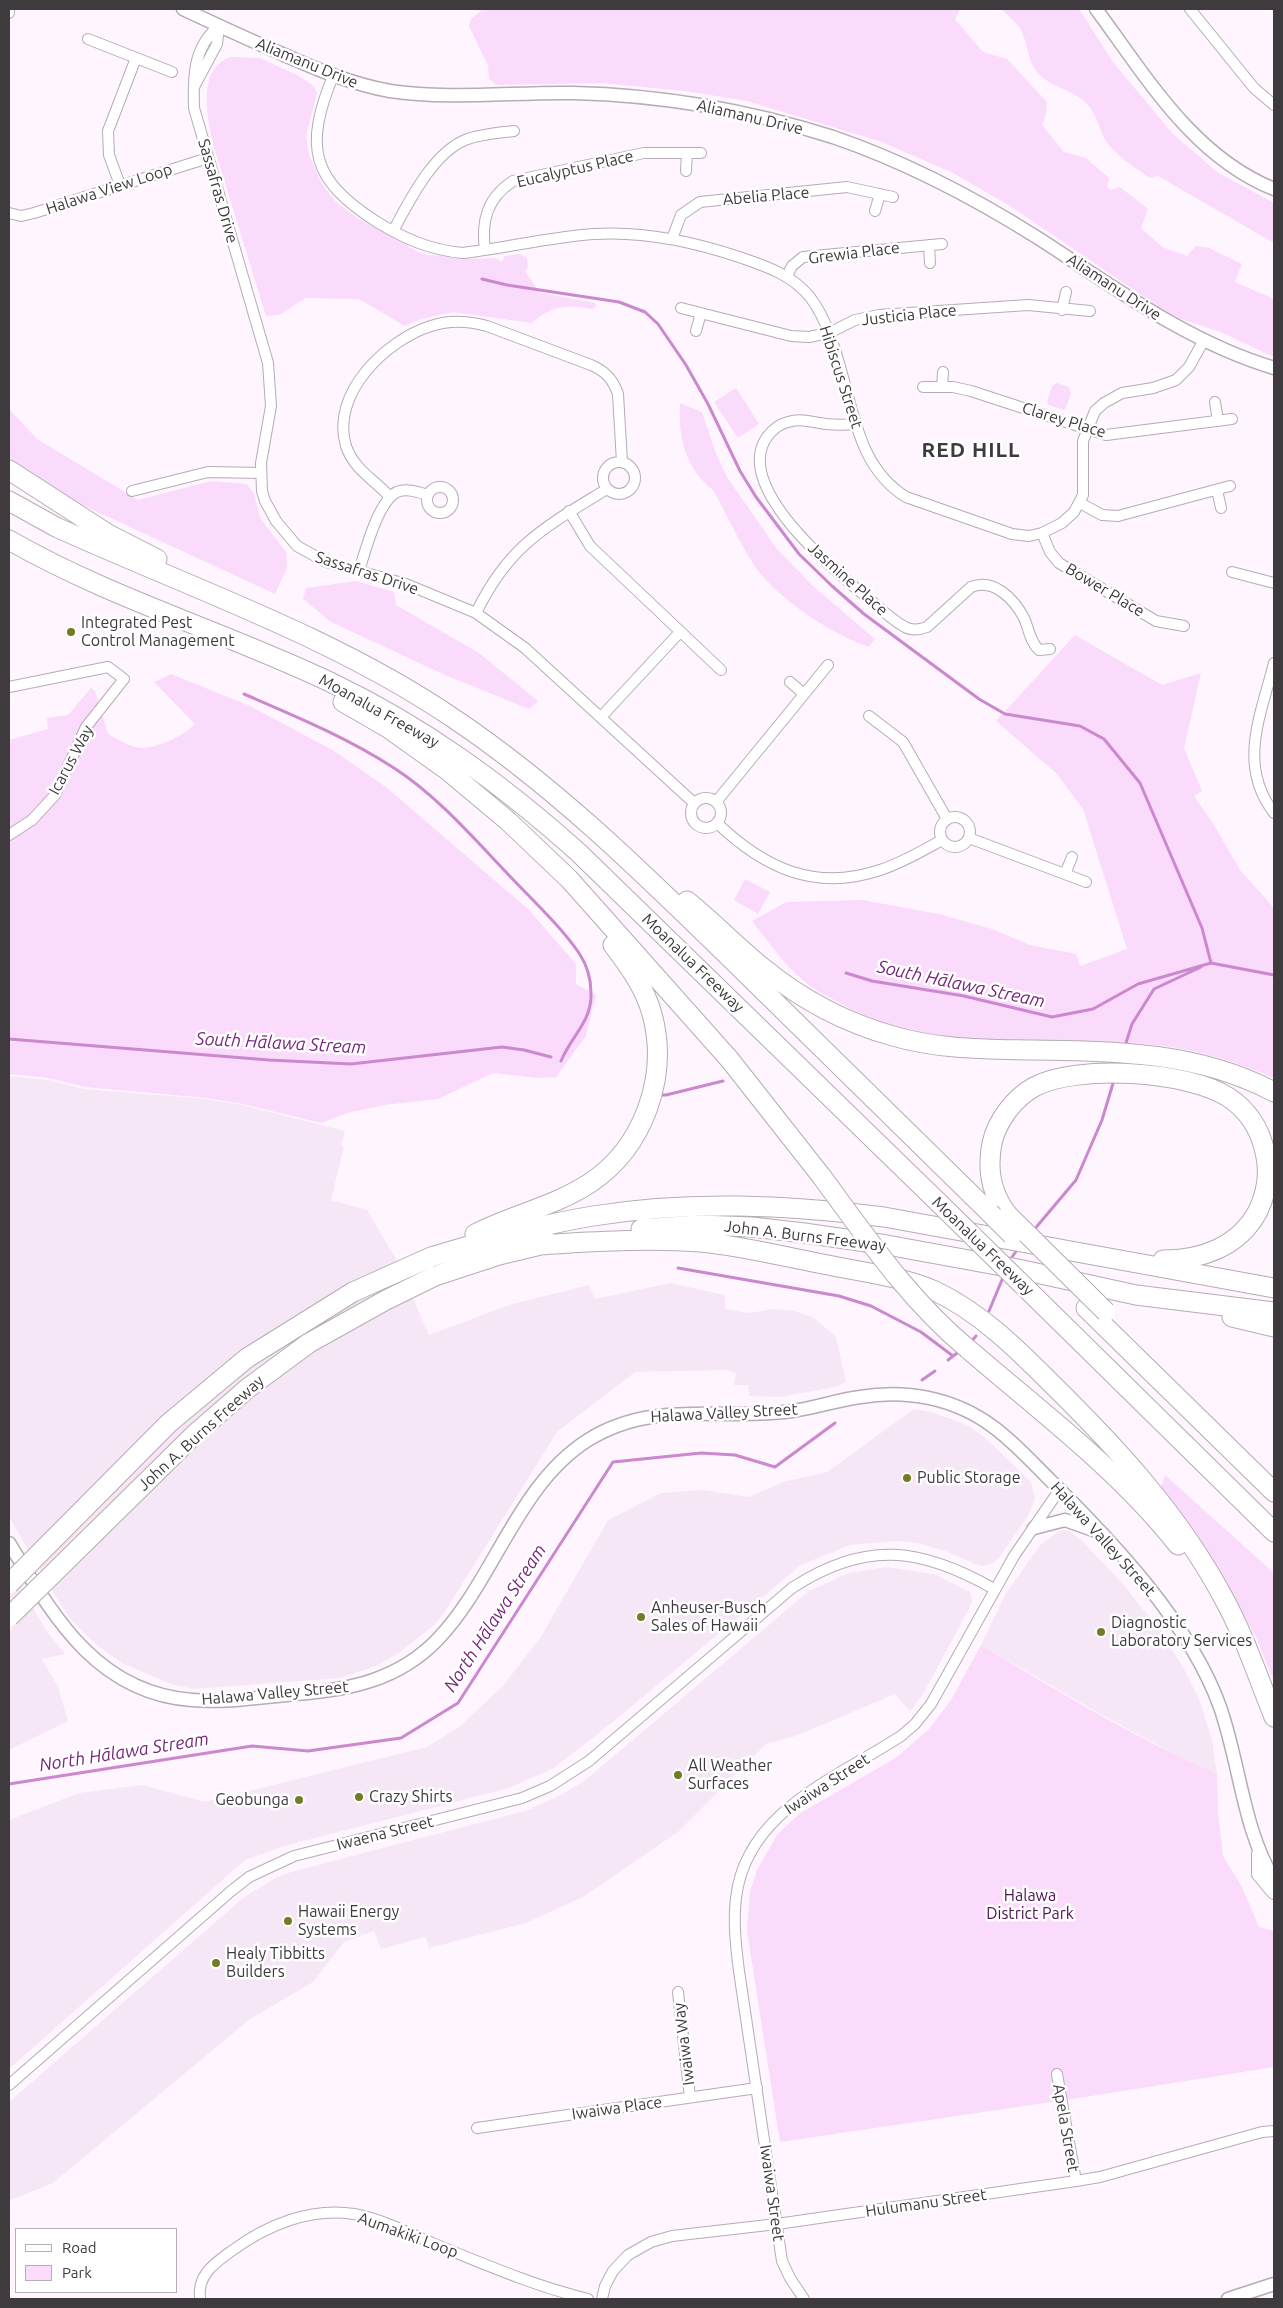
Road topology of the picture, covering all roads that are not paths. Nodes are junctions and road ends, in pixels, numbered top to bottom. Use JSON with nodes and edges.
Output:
{"nodes":[{"id":1,"x":183,"y":9,"type":"edge"},
{"id":2,"x":1096,"y":9,"type":"edge"},
{"id":3,"x":1190,"y":9,"type":"edge"},
{"id":4,"x":219,"y":26,"type":"junction"},
{"id":5,"x":88,"y":39,"type":"dead end"},
{"id":6,"x":136,"y":58,"type":"junction"},
{"id":7,"x":172,"y":72,"type":"dead end"},
{"id":8,"x":334,"y":76,"type":"junction"},
{"id":9,"x":1274,"y":105,"type":"edge"},
{"id":10,"x":514,"y":130,"type":"dead end"},
{"id":11,"x":687,"y":153,"type":"junction"},
{"id":12,"x":701,"y":153,"type":"dead end"},
{"id":13,"x":208,"y":158,"type":"junction"},
{"id":14,"x":686,"y":171,"type":"dead end"},
{"id":15,"x":120,"y":185,"type":"junction"},
{"id":16,"x":1274,"y":190,"type":"edge"},
{"id":17,"x":880,"y":194,"type":"junction"},
{"id":18,"x":893,"y":197,"type":"dead end"},
{"id":19,"x":875,"y":211,"type":"dead end"},
{"id":20,"x":9,"y":213,"type":"edge"},
{"id":21,"x":393,"y":231,"type":"junction"},
{"id":22,"x":672,"y":239,"type":"junction"},
{"id":23,"x":942,"y":244,"type":"dead end"},
{"id":24,"x":929,"y":245,"type":"junction"},
{"id":25,"x":485,"y":250,"type":"junction"},
{"id":26,"x":930,"y":263,"type":"dead end"},
{"id":27,"x":787,"y":276,"type":"junction"},
{"id":28,"x":1066,"y":292,"type":"dead end"},
{"id":29,"x":681,"y":308,"type":"dead end"},
{"id":30,"x":1062,"y":310,"type":"junction"},
{"id":31,"x":1090,"y":312,"type":"dead end"},
{"id":32,"x":701,"y":313,"type":"junction"},
{"id":33,"x":696,"y":331,"type":"dead end"},
{"id":34,"x":829,"y":332,"type":"junction"},
{"id":35,"x":1204,"y":340,"type":"junction"},
{"id":36,"x":1274,"y":368,"type":"edge"},
{"id":37,"x":942,"y":372,"type":"dead end"},
{"id":38,"x":942,"y":386,"type":"junction"},
{"id":39,"x":923,"y":387,"type":"dead end"},
{"id":40,"x":1215,"y":402,"type":"dead end"},
{"id":41,"x":1232,"y":419,"type":"dead end"},
{"id":42,"x":1218,"y":421,"type":"junction"},
{"id":43,"x":856,"y":424,"type":"junction"},
{"id":44,"x":1088,"y":429,"type":"junction"},
{"id":45,"x":622,"y":462,"type":"junction"},
{"id":46,"x":9,"y":470,"type":"edge"},
{"id":47,"x":260,"y":473,"type":"junction"},
{"id":48,"x":1230,"y":486,"type":"dead end"},
{"id":49,"x":607,"y":489,"type":"junction"},
{"id":50,"x":132,"y":490,"type":"dead end"},
{"id":51,"x":1217,"y":490,"type":"junction"},
{"id":52,"x":428,"y":495,"type":"dead end"},
{"id":53,"x":390,"y":497,"type":"junction"},
{"id":54,"x":9,"y":501,"type":"edge"},
{"id":55,"x":1080,"y":503,"type":"junction"},
{"id":56,"x":1221,"y":508,"type":"dead end"},
{"id":57,"x":569,"y":511,"type":"junction"},
{"id":58,"x":1042,"y":533,"type":"junction"},
{"id":59,"x":9,"y":540,"type":"edge"},
{"id":60,"x":9,"y":553,"type":"edge"},
{"id":61,"x":359,"y":572,"type":"junction"},
{"id":62,"x":1232,"y":572,"type":"dead end"},
{"id":63,"x":87,"y":579,"type":"junction"},
{"id":64,"x":1274,"y":583,"type":"edge"},
{"id":65,"x":476,"y":613,"type":"junction"},
{"id":66,"x":175,"y":616,"type":"junction"},
{"id":67,"x":1184,"y":626,"type":"dead end"},
{"id":68,"x":680,"y":632,"type":"junction"},
{"id":69,"x":302,"y":635,"type":"junction"},
{"id":70,"x":1050,"y":649,"type":"dead end"},
{"id":71,"x":1274,"y":663,"type":"edge"},
{"id":72,"x":828,"y":665,"type":"dead end"},
{"id":73,"x":721,"y":670,"type":"dead end"},
{"id":74,"x":790,"y":682,"type":"dead end"},
{"id":75,"x":9,"y":687,"type":"edge"},
{"id":76,"x":804,"y":694,"type":"junction"},
{"id":77,"x":869,"y":716,"type":"dead end"},
{"id":78,"x":601,"y":717,"type":"junction"},
{"id":79,"x":448,"y":770,"type":"junction"},
{"id":80,"x":716,"y":802,"type":"junction"},
{"id":81,"x":694,"y":803,"type":"junction"},
{"id":82,"x":574,"y":811,"type":"junction"},
{"id":83,"x":1274,"y":813,"type":"edge"},
{"id":84,"x":947,"y":819,"type":"junction"},
{"id":85,"x":717,"y":823,"type":"junction"},
{"id":86,"x":9,"y":835,"type":"edge"},
{"id":87,"x":969,"y":838,"type":"junction"},
{"id":88,"x":942,"y":840,"type":"junction"},
{"id":89,"x":1072,"y":857,"type":"dead end"},
{"id":90,"x":1066,"y":874,"type":"junction"},
{"id":91,"x":1086,"y":882,"type":"dead end"},
{"id":92,"x":1274,"y":1092,"type":"edge"},
{"id":93,"x":998,"y":1214,"type":"junction"},
{"id":94,"x":536,"y":1245,"type":"junction"},
{"id":95,"x":1052,"y":1247,"type":"junction"},
{"id":96,"x":431,"y":1257,"type":"junction"},
{"id":97,"x":1274,"y":1288,"type":"edge"},
{"id":98,"x":1136,"y":1295,"type":"junction"},
{"id":99,"x":1274,"y":1312,"type":"edge"},
{"id":100,"x":1274,"y":1327,"type":"edge"},
{"id":101,"x":1178,"y":1396,"type":"junction"},
{"id":102,"x":1234,"y":1451,"type":"junction"},
{"id":103,"x":1274,"y":1486,"type":"edge"},
{"id":104,"x":1060,"y":1489,"type":"junction"},
{"id":105,"x":1274,"y":1492,"type":"edge"},
{"id":106,"x":1034,"y":1528,"type":"junction"},
{"id":107,"x":1274,"y":1532,"type":"edge"},
{"id":108,"x":1103,"y":1534,"type":"junction"},
{"id":109,"x":9,"y":1543,"type":"edge"},
{"id":110,"x":9,"y":1584,"type":"edge"},
{"id":111,"x":994,"y":1590,"type":"junction"},
{"id":112,"x":9,"y":1617,"type":"edge"},
{"id":113,"x":1258,"y":1677,"type":"junction"},
{"id":114,"x":1274,"y":1717,"type":"edge"},
{"id":115,"x":1259,"y":1854,"type":"junction"},
{"id":116,"x":1273,"y":1876,"type":"edge"},
{"id":117,"x":1274,"y":1892,"type":"edge"},
{"id":118,"x":678,"y":1992,"type":"dead end"},
{"id":119,"x":1057,"y":2074,"type":"dead end"},
{"id":120,"x":9,"y":2086,"type":"edge"},
{"id":121,"x":757,"y":2088,"type":"junction"},
{"id":122,"x":690,"y":2097,"type":"junction"},
{"id":123,"x":478,"y":2128,"type":"dead end"},
{"id":124,"x":1274,"y":2131,"type":"edge"},
{"id":125,"x":1076,"y":2181,"type":"junction"},
{"id":126,"x":777,"y":2224,"type":"junction"},
{"id":127,"x":1274,"y":2284,"type":"edge"},
{"id":128,"x":200,"y":2299,"type":"edge"},
{"id":129,"x":588,"y":2299,"type":"edge"},
{"id":130,"x":602,"y":2299,"type":"edge"},
{"id":131,"x":804,"y":2299,"type":"edge"},
{"id":132,"x":1228,"y":2299,"type":"edge"}],
"edges":[{"from":1,"to":4,"type":"street","name":"Aliamanu Drive"},
{"from":2,"to":16,"type":"street"},
{"from":3,"to":9,"type":"street"},
{"from":4,"to":8,"type":"street","name":"Aliamanu Drive"},
{"from":4,"to":13,"type":"street","name":"Sassafras Drive"},
{"from":5,"to":6,"type":"street"},
{"from":6,"to":7,"type":"street"},
{"from":6,"to":15,"type":"street"},
{"from":8,"to":21,"type":"street","name":"Hibiscus Street"},
{"from":8,"to":35,"type":"street","name":"Aliamanu Drive"},
{"from":10,"to":21,"type":"street"},
{"from":11,"to":12,"type":"street","name":"Eucalyptus Place"},
{"from":11,"to":14,"type":"street"},
{"from":11,"to":25,"type":"street","name":"Eucalyptus Place"},
{"from":13,"to":15,"type":"street","name":"Halawa View Loop"},
{"from":13,"to":47,"type":"street","name":"Sassafras Drive"},
{"from":15,"to":20,"type":"street","name":"Halawa View Loop"},
{"from":17,"to":18,"type":"street","name":"Abelia Place"},
{"from":17,"to":19,"type":"street"},
{"from":17,"to":22,"type":"street","name":"Abelia Place"},
{"from":21,"to":25,"type":"street","name":"Hibiscus Street"},
{"from":22,"to":25,"type":"street","name":"Hibiscus Street"},
{"from":22,"to":27,"type":"street","name":"Hibiscus Street"},
{"from":23,"to":24,"type":"street","name":"Grewia Place"},
{"from":24,"to":26,"type":"street"},
{"from":24,"to":27,"type":"street","name":"Grewia Place"},
{"from":27,"to":34,"type":"street","name":"Hibiscus Street"},
{"from":28,"to":30,"type":"street"},
{"from":29,"to":32,"type":"street","name":"Justicia Place"},
{"from":30,"to":31,"type":"street","name":"Justicia Place"},
{"from":30,"to":34,"type":"street","name":"Justicia Place"},
{"from":32,"to":33,"type":"street"},
{"from":32,"to":34,"type":"street","name":"Justicia Place"},
{"from":34,"to":43,"type":"street","name":"Hibiscus Street"},
{"from":35,"to":36,"type":"street","name":"Aliamanu Drive"},
{"from":35,"to":44,"type":"street"},
{"from":37,"to":38,"type":"street"},
{"from":38,"to":39,"type":"street","name":"Clarey Place"},
{"from":38,"to":44,"type":"street","name":"Clarey Place"},
{"from":40,"to":42,"type":"street"},
{"from":41,"to":42,"type":"street","name":"Clarey Place"},
{"from":42,"to":44,"type":"street","name":"Clarey Place"},
{"from":43,"to":58,"type":"street","name":"Hibiscus Street"},
{"from":43,"to":70,"type":"street","name":"Jasmine Place"},
{"from":44,"to":55,"type":"street"},
{"from":45,"to":49,"type":"street"},
{"from":45,"to":49,"type":"street"},
{"from":45,"to":53,"type":"street"},
{"from":46,"to":69,"type":"highway"},
{"from":47,"to":50,"type":"street"},
{"from":47,"to":61,"type":"street","name":"Sassafras Drive"},
{"from":48,"to":51,"type":"street"},
{"from":49,"to":57,"type":"street"},
{"from":51,"to":55,"type":"street"},
{"from":51,"to":56,"type":"street"},
{"from":52,"to":53,"type":"street"},
{"from":53,"to":61,"type":"street"},
{"from":54,"to":69,"type":"highway","name":"Moanalua Freeway"},
{"from":55,"to":58,"type":"street","name":"Hibiscus Street"},
{"from":57,"to":65,"type":"street"},
{"from":57,"to":68,"type":"street"},
{"from":58,"to":67,"type":"street","name":"Bower Place"},
{"from":59,"to":63,"type":"highway","name":"Moanalua Freeway"},
{"from":60,"to":63,"type":"highway"},
{"from":61,"to":65,"type":"street","name":"Sassafras Drive"},
{"from":62,"to":64,"type":"street"},
{"from":63,"to":66,"type":"highway","name":"Moanalua Freeway"},
{"from":65,"to":78,"type":"street","name":"Sassafras Drive"},
{"from":66,"to":79,"type":"highway"},
{"from":66,"to":107,"type":"highway","name":"Moanalua Freeway","bridge":true},
{"from":68,"to":73,"type":"street"},
{"from":68,"to":78,"type":"street"},
{"from":69,"to":82,"type":"highway","name":"Moanalua Freeway"},
{"from":71,"to":83,"type":"street"},
{"from":72,"to":76,"type":"street"},
{"from":74,"to":76,"type":"street"},
{"from":75,"to":86,"type":"street","name":"Icarus Way"},
{"from":76,"to":80,"type":"street"},
{"from":77,"to":84,"type":"street"},
{"from":78,"to":81,"type":"street","name":"Sassafras Drive"},
{"from":79,"to":96,"type":"highway"},
{"from":79,"to":113,"type":"highway","bridge":true},
{"from":80,"to":81,"type":"street"},
{"from":80,"to":85,"type":"street"},
{"from":81,"to":85,"type":"street"},
{"from":82,"to":92,"type":"highway"},
{"from":82,"to":93,"type":"highway","name":"Moanalua Freeway"},
{"from":84,"to":87,"type":"street"},
{"from":84,"to":88,"type":"street"},
{"from":85,"to":88,"type":"street"},
{"from":87,"to":88,"type":"street"},
{"from":87,"to":90,"type":"street"},
{"from":89,"to":90,"type":"street"},
{"from":90,"to":91,"type":"street"},
{"from":93,"to":95,"type":"highway"},
{"from":93,"to":101,"type":"highway","name":"Moanalua Freeway","bridge":true},
{"from":93,"to":101,"type":"highway","bridge":true},
{"from":94,"to":98,"type":"highway","name":"John A. Burns Freeway","bridge":true},
{"from":94,"to":112,"type":"highway","name":"John A. Burns Freeway","bridge":true},
{"from":94,"to":113,"type":"highway"},
{"from":95,"to":96,"type":"highway","name":"John A. Burns Freeway","bridge":true},
{"from":95,"to":97,"type":"highway","name":"John A. Burns Freeway"},
{"from":96,"to":110,"type":"highway","name":"John A. Burns Freeway","bridge":true},
{"from":98,"to":99,"type":"highway","name":"John A. Burns Freeway"},
{"from":98,"to":100,"type":"highway"},
{"from":101,"to":102,"type":"highway","name":"Moanalua Freeway"},
{"from":102,"to":103,"type":"highway"},
{"from":102,"to":105,"type":"highway","name":"Moanalua Freeway"},
{"from":104,"to":106,"type":"street","name":"Iwaiwa Street"},
{"from":104,"to":108,"type":"street","name":"Halawa Valley Street"},
{"from":104,"to":109,"type":"street","name":"Halawa Valley Street"},
{"from":106,"to":108,"type":"street"},
{"from":106,"to":111,"type":"street","name":"Iwaiwa Street"},
{"from":108,"to":115,"type":"street","name":"Halawa Valley Street"},
{"from":111,"to":120,"type":"street","name":"Iwaena Street"},
{"from":111,"to":121,"type":"street","name":"Iwaiwa Street"},
{"from":113,"to":114,"type":"highway"},
{"from":115,"to":116,"type":"street","name":"Halawa Valley Street"},
{"from":115,"to":117,"type":"main road"},
{"from":118,"to":122,"type":"street","name":"Iwaiwa Way"},
{"from":119,"to":125,"type":"street","name":"Apela Street"},
{"from":121,"to":122,"type":"street","name":"Iwaiwa Place"},
{"from":121,"to":126,"type":"street","name":"Iwaiwa Street"},
{"from":122,"to":123,"type":"street","name":"Iwaiwa Place"},
{"from":124,"to":125,"type":"street","name":"Hulumanu Street"},
{"from":125,"to":126,"type":"street","name":"Hulumanu Street"},
{"from":126,"to":130,"type":"street","name":"Hulumanu Street"},
{"from":126,"to":131,"type":"street","name":"Iwaiwa Street"},
{"from":127,"to":132,"type":"street"},
{"from":128,"to":129,"type":"street","name":"Aumakiki Loop"}]}
